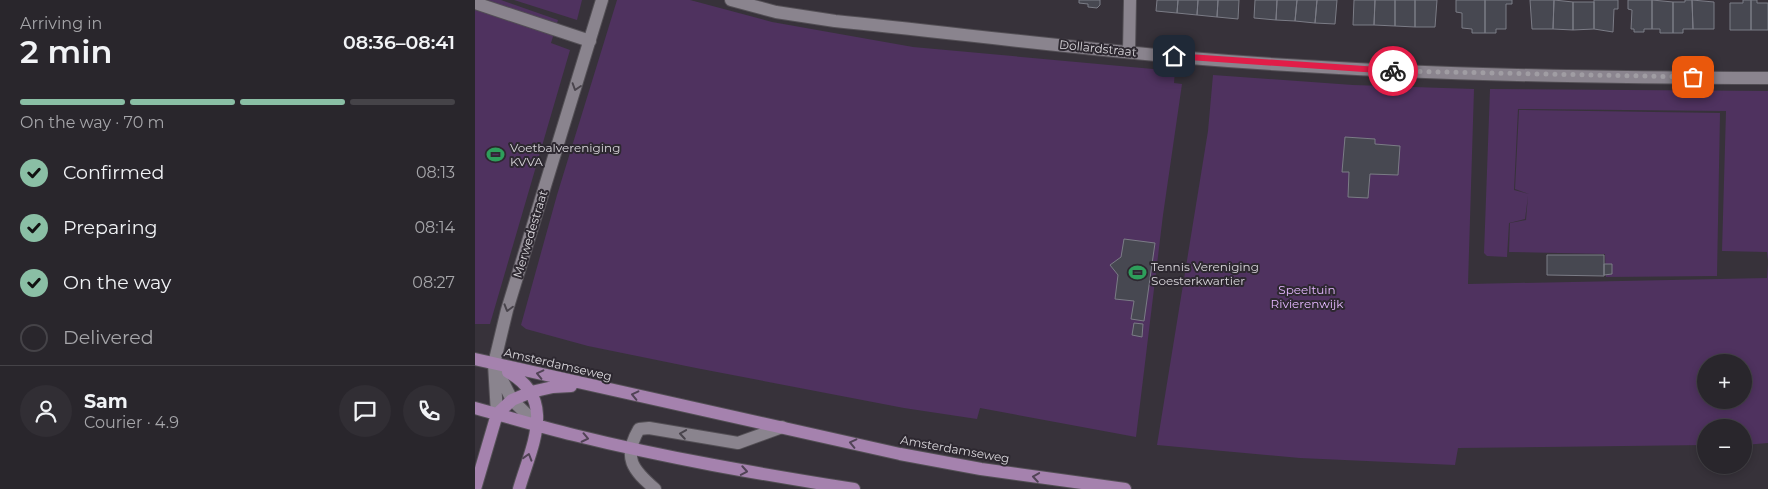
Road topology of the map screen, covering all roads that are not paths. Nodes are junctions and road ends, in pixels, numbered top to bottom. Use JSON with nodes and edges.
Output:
{"nodes":[{"id":1,"x":602,"y":0,"type":"edge"},
{"id":2,"x":731,"y":0,"type":"edge"},
{"id":3,"x":1130,"y":0,"type":"edge"},
{"id":4,"x":475,"y":3,"type":"edge"},
{"id":5,"x":590,"y":41,"type":"junction"},
{"id":6,"x":1129,"y":51,"type":"junction"},
{"id":7,"x":1768,"y":78,"type":"edge"},
{"id":8,"x":475,"y":359,"type":"edge"},
{"id":9,"x":494,"y":364,"type":"junction"},
{"id":10,"x":586,"y":385,"type":"junction"},
{"id":11,"x":531,"y":392,"type":"junction"},
{"id":12,"x":512,"y":400,"type":"junction"},
{"id":13,"x":475,"y":408,"type":"edge"},
{"id":14,"x":497,"y":414,"type":"junction"},
{"id":15,"x":538,"y":425,"type":"junction"},
{"id":16,"x":781,"y":427,"type":"junction"},
{"id":17,"x":633,"y":448,"type":"junction"},
{"id":18,"x":475,"y":489,"type":"edge"},
{"id":19,"x":519,"y":489,"type":"edge"},
{"id":20,"x":655,"y":489,"type":"edge"},
{"id":21,"x":854,"y":489,"type":"edge"},
{"id":22,"x":1125,"y":489,"type":"edge"}],
"edges":[{"from":1,"to":5,"type":"street","name":"Merwedestraat"},
{"from":2,"to":6,"type":"street","name":"Dollardstraat"},
{"from":3,"to":6,"type":"street"},
{"from":4,"to":5,"type":"street"},
{"from":5,"to":9,"type":"street","name":"Merwedestraat","one_way":true},
{"from":6,"to":7,"type":"street","name":"Dollardstraat"},
{"from":8,"to":9,"type":"main road","name":"Amsterdamseweg"},
{"from":10,"to":9,"type":"main road","name":"Amsterdamseweg","one_way":true},
{"from":9,"to":11,"type":"main road"},
{"from":9,"to":12,"type":"street"},
{"from":9,"to":14,"type":"street","name":"Merwedestraat"},
{"from":10,"to":11,"type":"main road"},
{"from":16,"to":10,"type":"main road","name":"Amsterdamseweg","one_way":true},
{"from":11,"to":12,"type":"main road"},
{"from":11,"to":15,"type":"main road"},
{"from":12,"to":14,"type":"main road"},
{"from":12,"to":15,"type":"street"},
{"from":13,"to":14,"type":"main road"},
{"from":14,"to":15,"type":"main road"},
{"from":14,"to":18,"type":"main road"},
{"from":15,"to":17,"type":"main road","one_way":true},
{"from":19,"to":15,"type":"main road","one_way":true},
{"from":16,"to":17,"type":"street","one_way":true},
{"from":22,"to":16,"type":"main road","name":"Amsterdamseweg","one_way":true},
{"from":17,"to":20,"type":"street"},
{"from":17,"to":21,"type":"main road","one_way":true}]}
